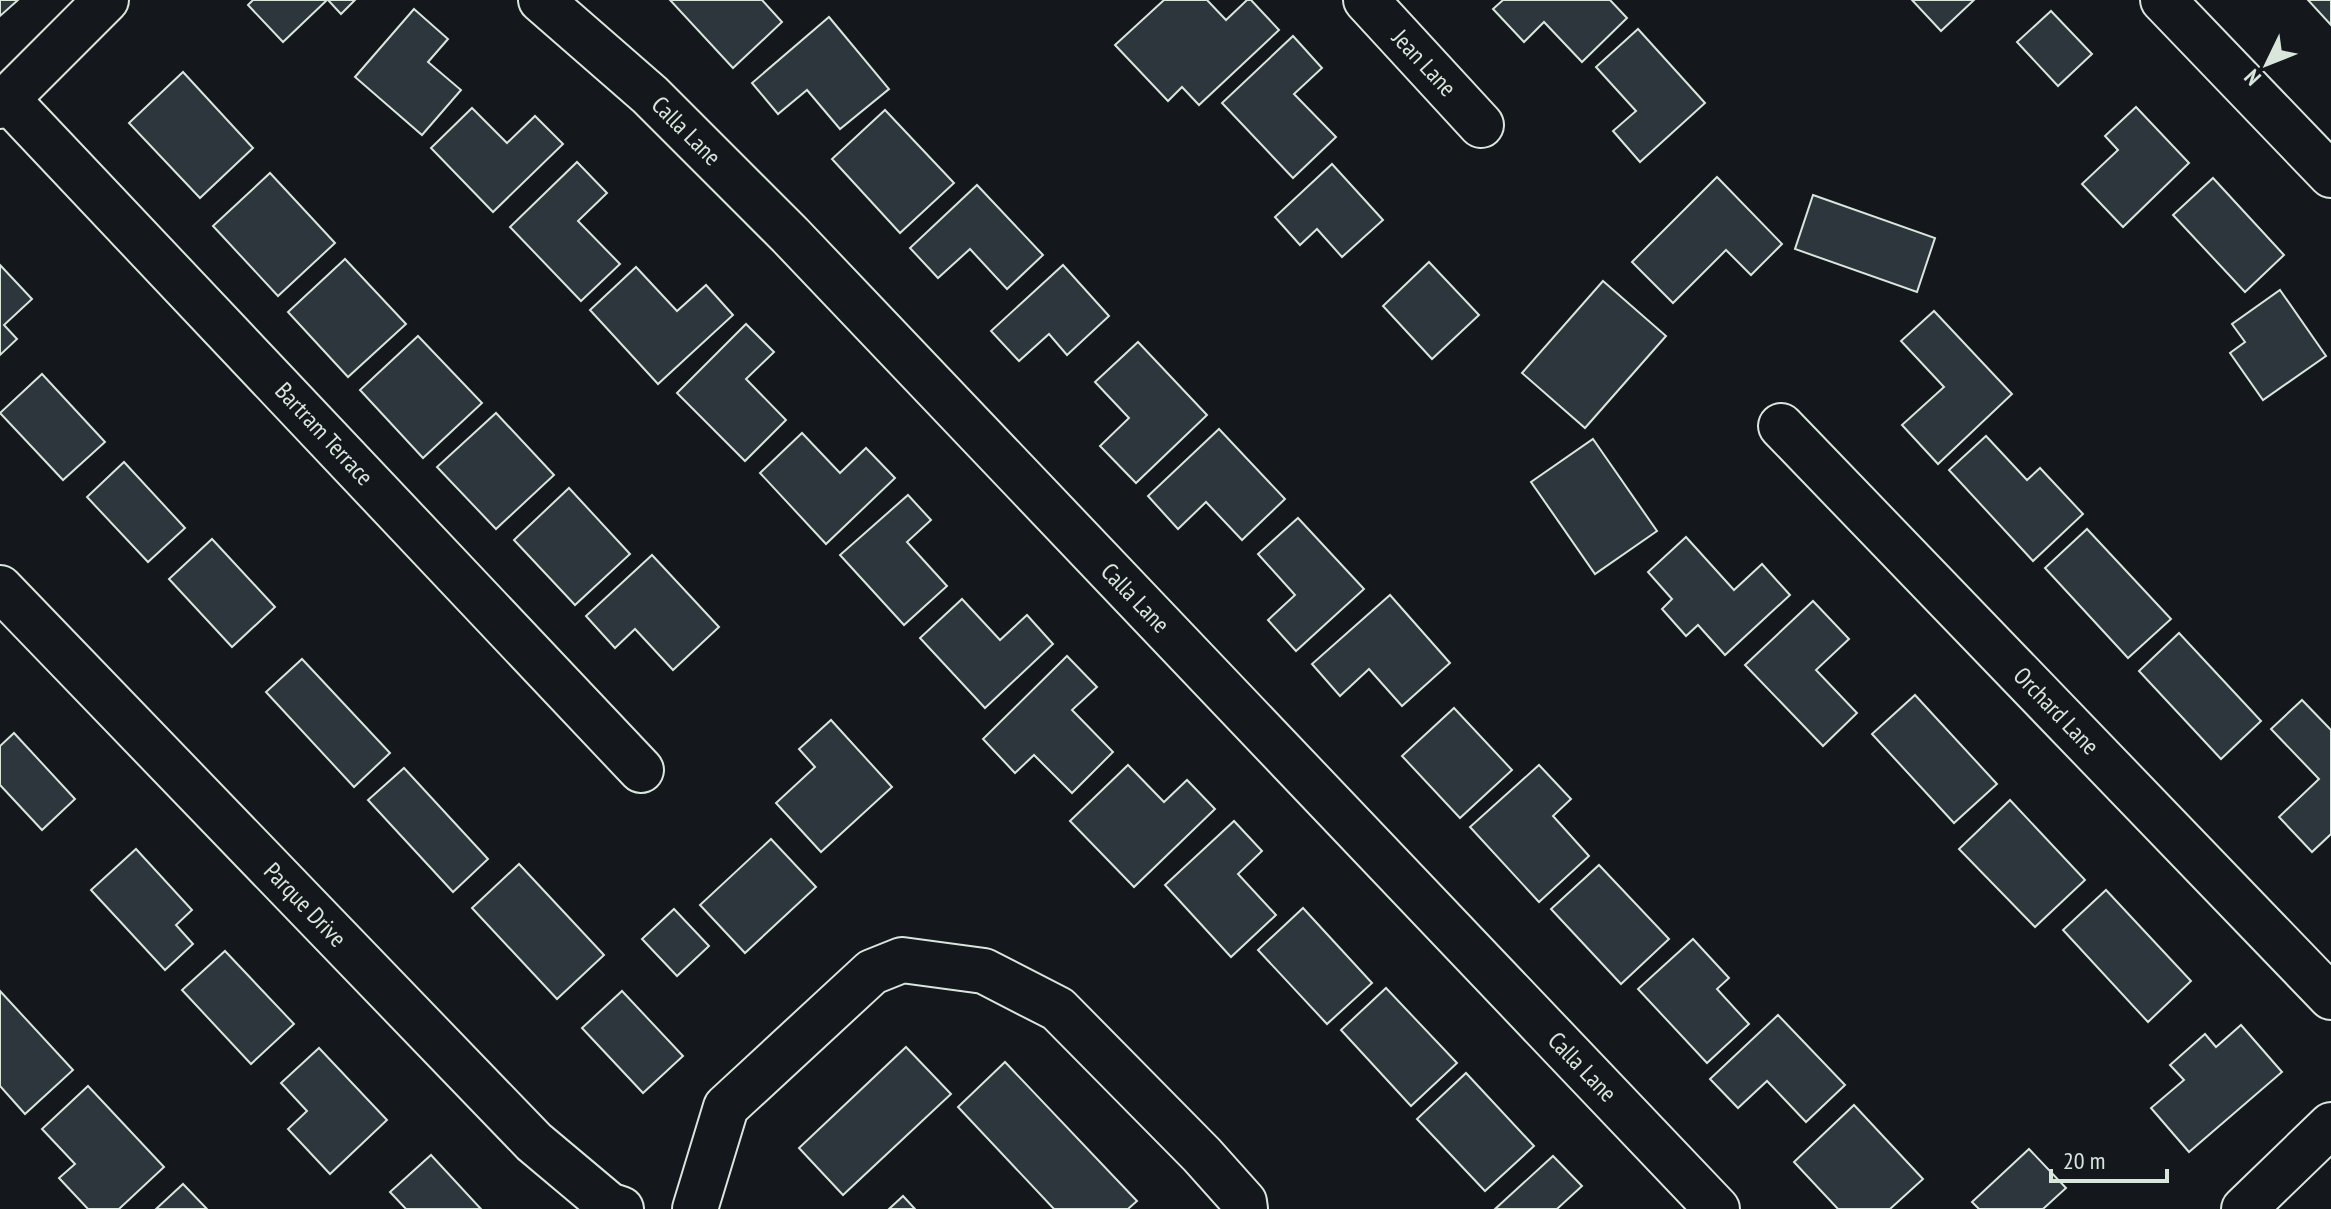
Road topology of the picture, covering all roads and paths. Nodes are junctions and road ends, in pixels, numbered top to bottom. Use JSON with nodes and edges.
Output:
{"nodes":[{"id":1,"x":106,"y":0,"type":"edge"},
{"id":2,"x":541,"y":0,"type":"edge"},
{"id":3,"x":1366,"y":0,"type":"edge"},
{"id":4,"x":2163,"y":0,"type":"edge"},
{"id":5,"x":4,"y":102,"type":"edge"},
{"id":6,"x":1481,"y":125,"type":"dead end"},
{"id":7,"x":2331,"y":175,"type":"edge"},
{"id":8,"x":1781,"y":426,"type":"dead end"},
{"id":9,"x":0,"y":588,"type":"edge"},
{"id":10,"x":641,"y":770,"type":"dead end"},
{"id":11,"x":2331,"y":997,"type":"edge"},
{"id":12,"x":2331,"y":1125,"type":"edge"},
{"id":13,"x":621,"y":1209,"type":"edge"},
{"id":14,"x":695,"y":1209,"type":"edge"},
{"id":15,"x":1245,"y":1209,"type":"edge"},
{"id":16,"x":1717,"y":1209,"type":"edge"},
{"id":17,"x":2244,"y":1209,"type":"edge"}],
"edges":[{"from":1,"to":5,"type":"street"},
{"from":2,"to":16,"type":"street","name":"Calla Lane"},
{"from":3,"to":6,"type":"street","name":"Jean Lane"},
{"from":4,"to":7,"type":"street"},
{"from":5,"to":10,"type":"street","name":"Bartram Terrace"},
{"from":8,"to":11,"type":"street","name":"Orchard Lane"},
{"from":9,"to":13,"type":"street","name":"Parque Drive"},
{"from":12,"to":17,"type":"street"},
{"from":14,"to":15,"type":"street"}]}
